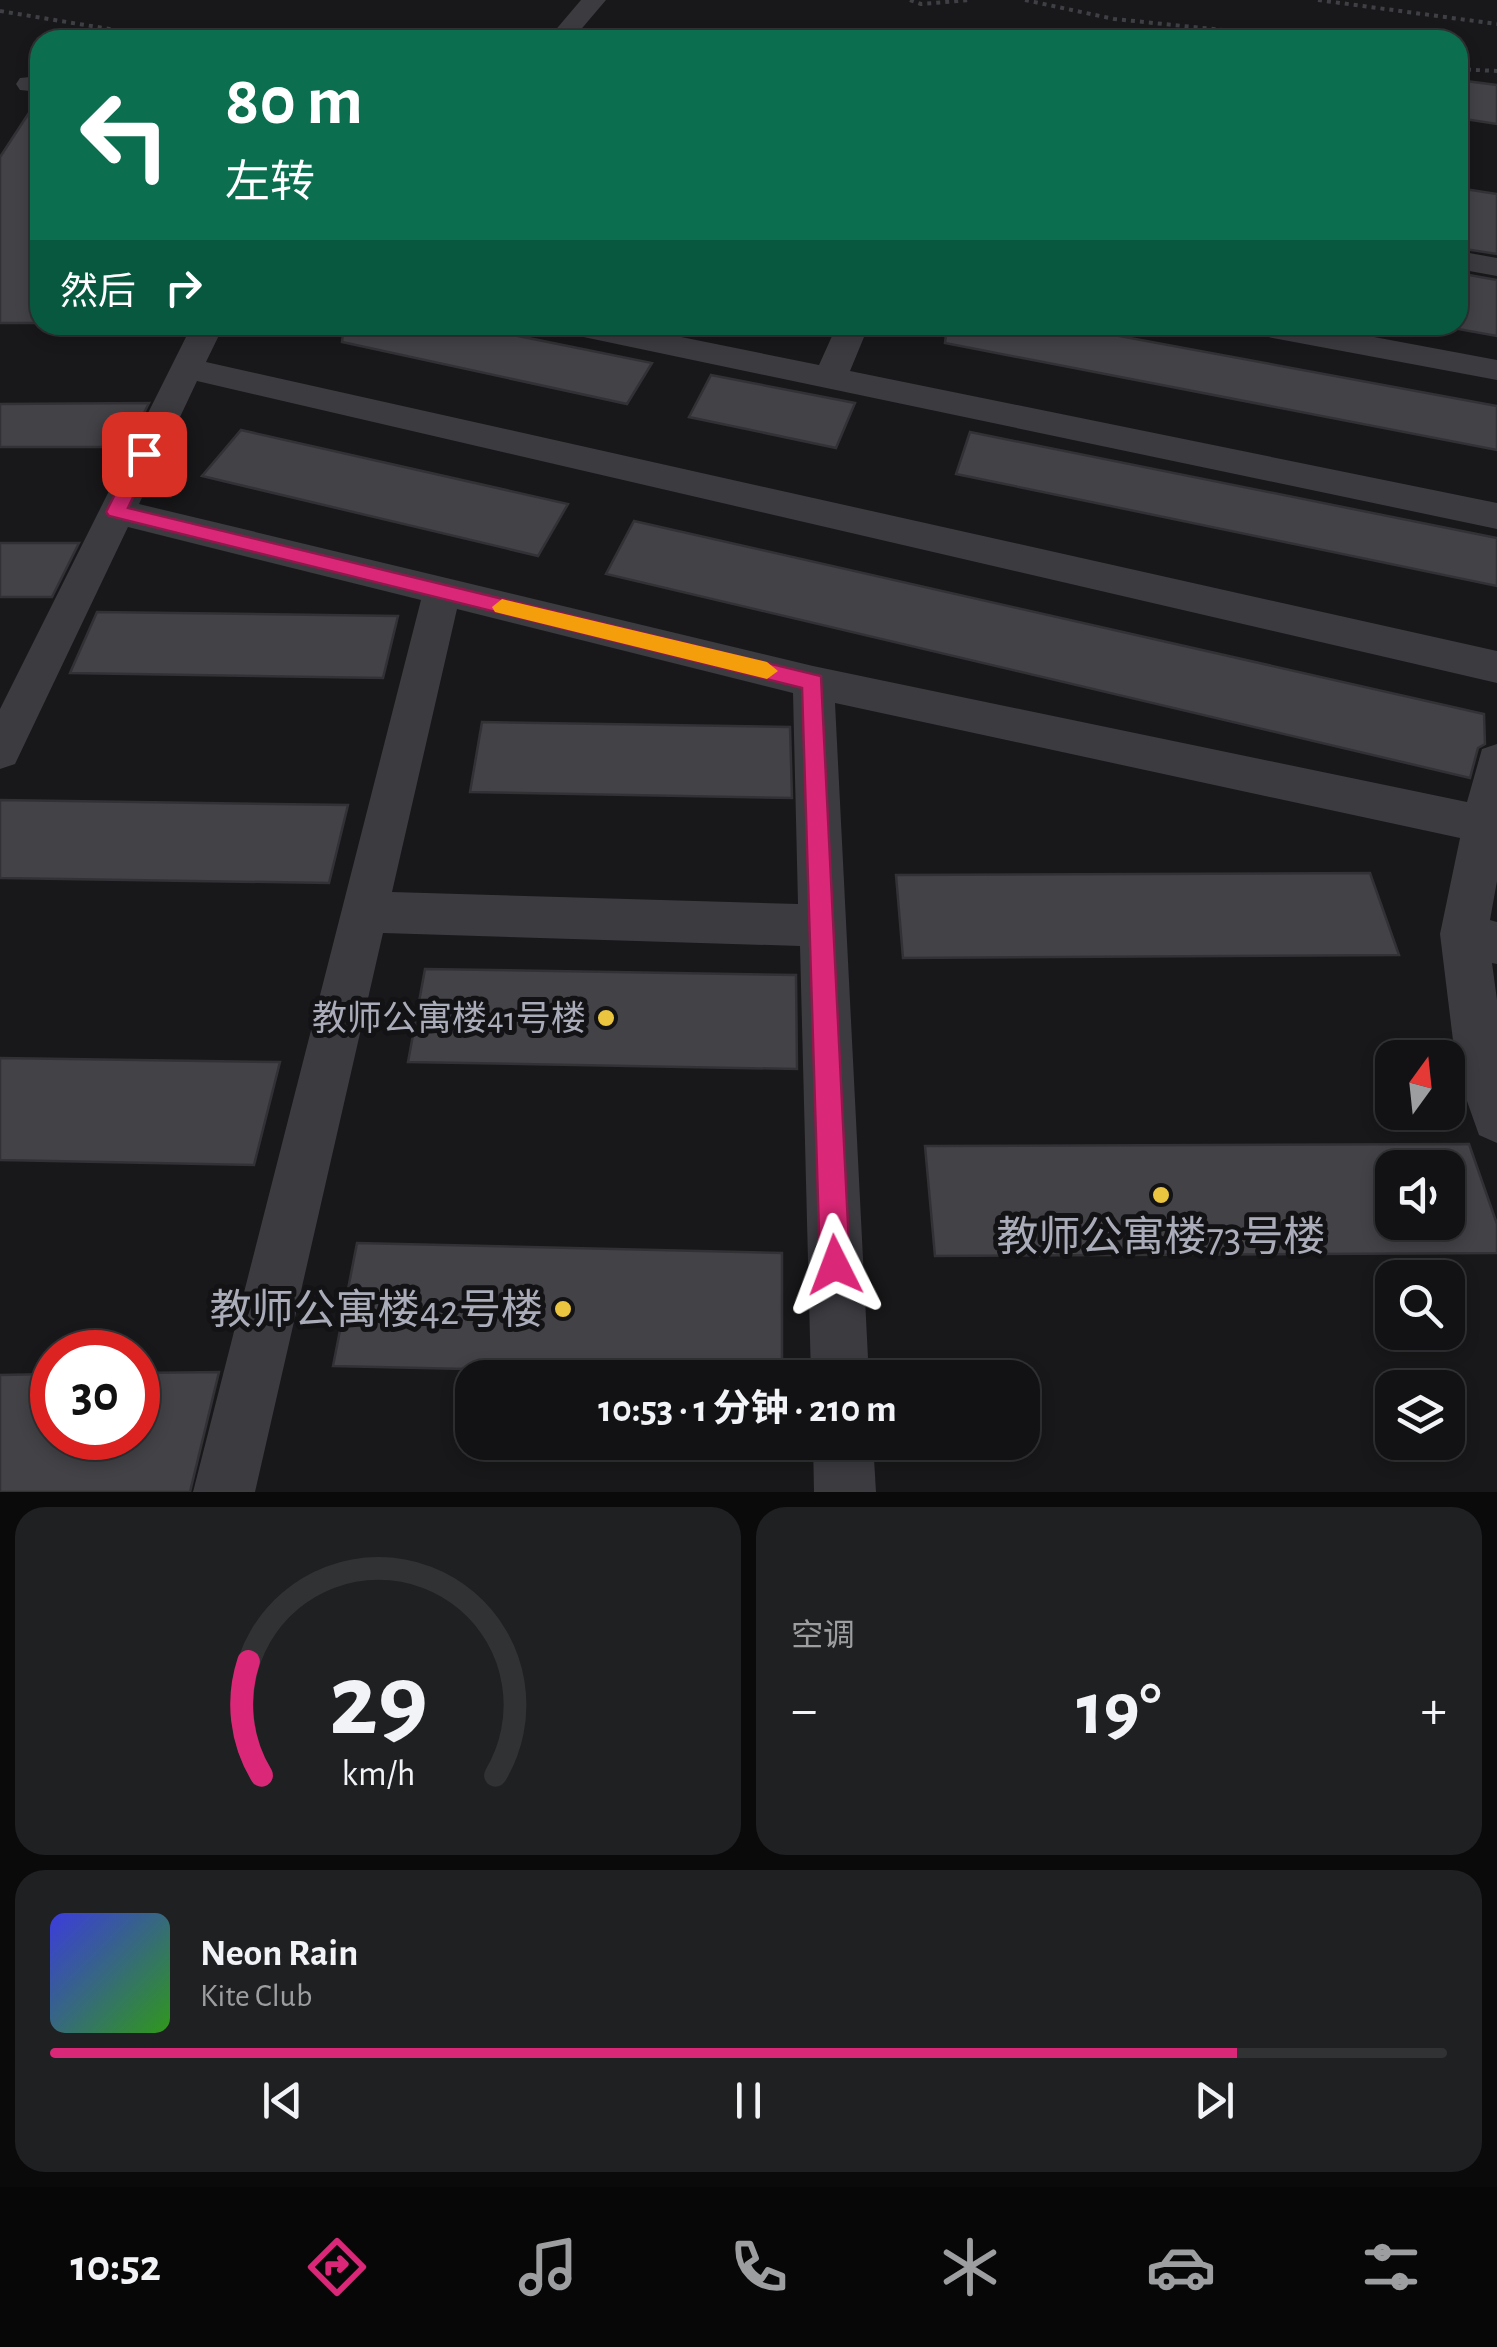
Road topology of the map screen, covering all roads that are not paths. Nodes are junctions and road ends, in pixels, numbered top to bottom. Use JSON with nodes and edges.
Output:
{"nodes":[{"id":1,"x":594,"y":0,"type":"edge"},
{"id":2,"x":568,"y":30,"type":"edge"},
{"id":3,"x":1468,"y":262,"type":"edge"},
{"id":4,"x":1497,"y":267,"type":"edge"},
{"id":5,"x":1468,"y":280,"type":"edge"},
{"id":6,"x":1497,"y":285,"type":"edge"},
{"id":7,"x":203,"y":335,"type":"edge"},
{"id":8,"x":625,"y":335,"type":"edge"},
{"id":9,"x":849,"y":335,"type":"edge"},
{"id":10,"x":1310,"y":335,"type":"edge"},
{"id":11,"x":187,"y":368,"type":"junction"},
{"id":12,"x":1497,"y":370,"type":"edge"},
{"id":13,"x":832,"y":376,"type":"junction"},
{"id":14,"x":116,"y":512,"type":"junction"},
{"id":15,"x":1497,"y":516,"type":"edge"},
{"id":16,"x":442,"y":592,"type":"junction"},
{"id":17,"x":1497,"y":667,"type":"edge"},
{"id":18,"x":813,"y":682,"type":"junction"},
{"id":19,"x":0,"y":752,"type":"edge"},
{"id":20,"x":1497,"y":762,"type":"edge"},
{"id":21,"x":1485,"y":825,"type":"junction"},
{"id":22,"x":365,"y":912,"type":"junction"},
{"id":23,"x":820,"y":926,"type":"junction"},
{"id":24,"x":1480,"y":939,"type":"edge"},
{"id":25,"x":1497,"y":1116,"type":"edge"},
{"id":26,"x":839,"y":1360,"type":"edge"},
{"id":27,"x":844,"y":1460,"type":"edge"},
{"id":28,"x":224,"y":1492,"type":"edge"},
{"id":29,"x":845,"y":1492,"type":"edge"}],
"edges":[{"from":1,"to":2,"type":"street"},
{"from":3,"to":4,"type":"street"},
{"from":5,"to":6,"type":"street"},
{"from":7,"to":11,"type":"street"},
{"from":8,"to":13,"type":"street"},
{"from":9,"to":13,"type":"street"},
{"from":10,"to":12,"type":"street"},
{"from":11,"to":14,"type":"street"},
{"from":11,"to":17,"type":"street"},
{"from":13,"to":15,"type":"street"},
{"from":14,"to":16,"type":"street"},
{"from":14,"to":19,"type":"street"},
{"from":16,"to":18,"type":"street"},
{"from":16,"to":22,"type":"street"},
{"from":18,"to":21,"type":"street"},
{"from":18,"to":23,"type":"street"},
{"from":20,"to":21,"type":"street"},
{"from":21,"to":24,"type":"street"},
{"from":22,"to":23,"type":"street"},
{"from":22,"to":28,"type":"street"},
{"from":23,"to":26,"type":"street"},
{"from":24,"to":25,"type":"street"},
{"from":27,"to":29,"type":"street"}]}
